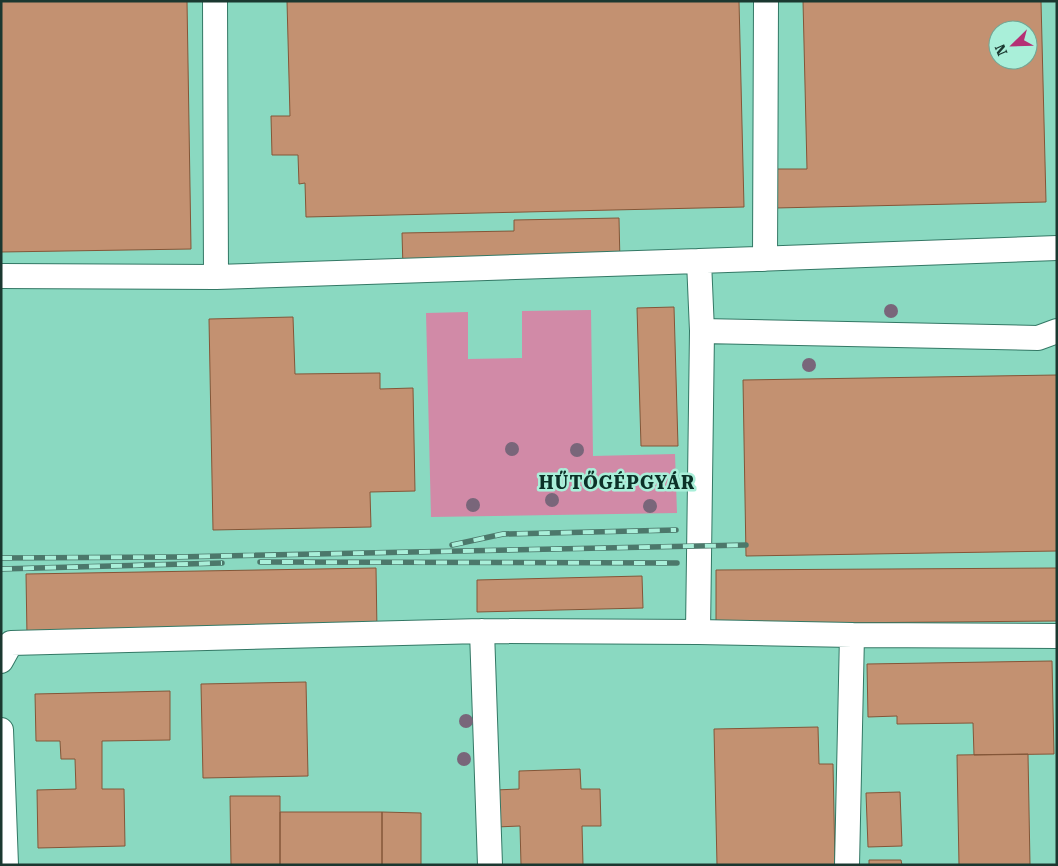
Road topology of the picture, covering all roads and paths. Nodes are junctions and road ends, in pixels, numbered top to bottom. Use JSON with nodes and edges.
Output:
{"nodes":[{"id":1,"x":216,"y":1,"type":"edge"},
{"id":2,"x":766,"y":1,"type":"edge"},
{"id":3,"x":1057,"y":248,"type":"edge"},
{"id":4,"x":765,"y":258,"type":"junction"},
{"id":5,"x":698,"y":261,"type":"junction"},
{"id":6,"x":1,"y":276,"type":"edge"},
{"id":7,"x":216,"y":277,"type":"junction"},
{"id":8,"x":702,"y":331,"type":"junction"},
{"id":9,"x":1057,"y":331,"type":"edge"},
{"id":10,"x":482,"y":631,"type":"junction"},
{"id":11,"x":698,"y":632,"type":"junction"},
{"id":12,"x":852,"y":635,"type":"junction"},
{"id":13,"x":1057,"y":636,"type":"edge"},
{"id":14,"x":1,"y":661,"type":"edge"},
{"id":15,"x":1,"y":730,"type":"edge"},
{"id":16,"x":6,"y":865,"type":"edge"},
{"id":17,"x":490,"y":865,"type":"edge"},
{"id":18,"x":847,"y":865,"type":"edge"}],
"edges":[{"from":1,"to":7,"type":"lane"},
{"from":2,"to":4,"type":"lane"},
{"from":3,"to":4,"type":"lane"},
{"from":4,"to":5,"type":"lane"},
{"from":5,"to":7,"type":"lane"},
{"from":5,"to":8,"type":"lane"},
{"from":6,"to":7,"type":"lane"},
{"from":8,"to":9,"type":"lane"},
{"from":8,"to":11,"type":"lane"},
{"from":10,"to":11,"type":"lane"},
{"from":10,"to":14,"type":"lane"},
{"from":10,"to":17,"type":"lane"},
{"from":11,"to":12,"type":"lane"},
{"from":12,"to":13,"type":"lane"},
{"from":12,"to":18,"type":"lane"},
{"from":15,"to":16,"type":"lane"}]}
